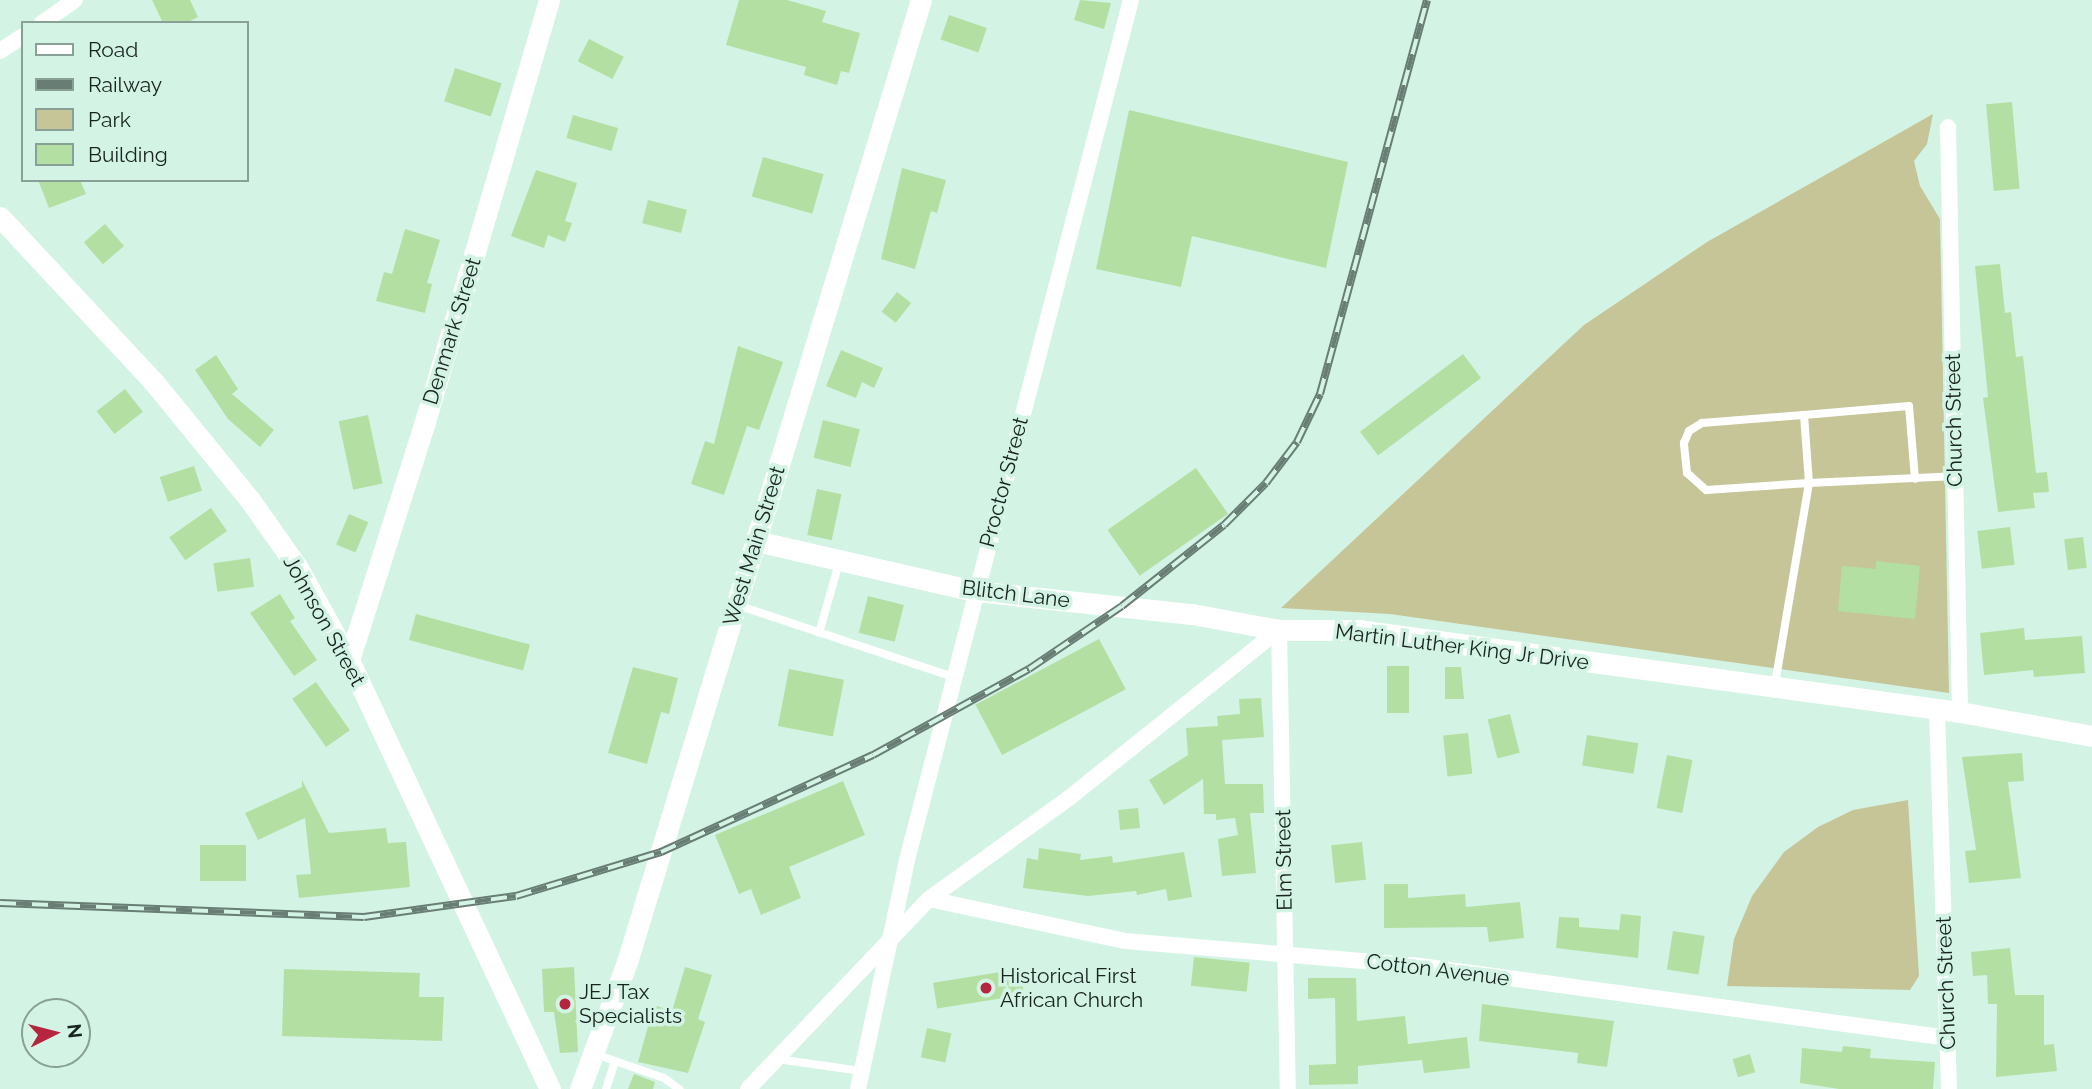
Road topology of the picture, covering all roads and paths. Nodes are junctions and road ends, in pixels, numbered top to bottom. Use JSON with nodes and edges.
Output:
{"nodes":[{"id":1,"x":75,"y":0,"type":"edge"},
{"id":2,"x":549,"y":0,"type":"edge"},
{"id":3,"x":920,"y":0,"type":"edge"},
{"id":4,"x":1131,"y":0,"type":"edge"},
{"id":5,"x":45,"y":21,"type":"edge"},
{"id":6,"x":21,"y":37,"type":"edge"},
{"id":7,"x":0,"y":51,"type":"edge"},
{"id":8,"x":1948,"y":127,"type":"dead end"},
{"id":9,"x":0,"y":217,"type":"edge"},
{"id":10,"x":1804,"y":415,"type":"junction"},
{"id":11,"x":1955,"y":476,"type":"junction"},
{"id":12,"x":1915,"y":479,"type":"junction"},
{"id":13,"x":1809,"y":483,"type":"junction"},
{"id":14,"x":756,"y":541,"type":"junction"},
{"id":15,"x":840,"y":561,"type":"junction"},
{"id":16,"x":975,"y":591,"type":"junction"},
{"id":17,"x":737,"y":605,"type":"junction"},
{"id":18,"x":1279,"y":630,"type":"junction"},
{"id":19,"x":819,"y":633,"type":"junction"},
{"id":20,"x":349,"y":660,"type":"junction"},
{"id":21,"x":953,"y":677,"type":"junction"},
{"id":22,"x":1775,"y":687,"type":"junction"},
{"id":23,"x":1937,"y":709,"type":"junction"},
{"id":24,"x":1960,"y":712,"type":"junction"},
{"id":25,"x":2092,"y":736,"type":"edge"},
{"id":26,"x":929,"y":899,"type":"junction"},
{"id":27,"x":889,"y":940,"type":"junction"},
{"id":28,"x":1285,"y":954,"type":"junction"},
{"id":29,"x":1948,"y":1038,"type":"junction"},
{"id":30,"x":593,"y":1053,"type":"junction"},
{"id":31,"x":774,"y":1058,"type":"junction"},
{"id":32,"x":615,"y":1061,"type":"junction"},
{"id":33,"x":861,"y":1071,"type":"junction"},
{"id":34,"x":582,"y":1088,"type":"edge"},
{"id":35,"x":550,"y":1089,"type":"edge"},
{"id":36,"x":606,"y":1089,"type":"edge"},
{"id":37,"x":679,"y":1089,"type":"edge"},
{"id":38,"x":748,"y":1089,"type":"edge"},
{"id":39,"x":858,"y":1089,"type":"edge"},
{"id":40,"x":1288,"y":1089,"type":"edge"},
{"id":41,"x":1949,"y":1089,"type":"edge"}],
"edges":[{"from":1,"to":5,"type":"street"},
{"from":2,"to":20,"type":"street","name":"Denmark Street"},
{"from":3,"to":14,"type":"street","name":"West Main Street"},
{"from":4,"to":16,"type":"street","name":"Proctor Street"},
{"from":6,"to":7,"type":"street"},
{"from":8,"to":11,"type":"street","name":"Church Street"},
{"from":9,"to":20,"type":"street","name":"Johnson Street"},
{"from":10,"to":12,"type":"lane"},
{"from":10,"to":13,"type":"lane"},
{"from":10,"to":13,"type":"lane"},
{"from":11,"to":12,"type":"lane"},
{"from":11,"to":24,"type":"street","name":"Church Street"},
{"from":12,"to":13,"type":"lane"},
{"from":13,"to":22,"type":"lane"},
{"from":14,"to":15,"type":"street","name":"Blitch Lane"},
{"from":14,"to":17,"type":"street","name":"West Main Street"},
{"from":15,"to":16,"type":"street","name":"Blitch Lane"},
{"from":15,"to":19,"type":"lane"},
{"from":16,"to":18,"type":"street","name":"Blitch Lane"},
{"from":16,"to":21,"type":"street","name":"Proctor Street"},
{"from":17,"to":19,"type":"lane"},
{"from":17,"to":30,"type":"street","name":"West Main Street"},
{"from":18,"to":22,"type":"street","name":"Martin Luther King Jr Drive"},
{"from":18,"to":26,"type":"street"},
{"from":18,"to":28,"type":"street","name":"Elm Street"},
{"from":19,"to":21,"type":"lane"},
{"from":20,"to":35,"type":"street","name":"Johnson Street"},
{"from":21,"to":27,"type":"street","name":"Proctor Street"},
{"from":22,"to":23,"type":"street","name":"Martin Luther King Jr Drive"},
{"from":23,"to":24,"type":"street","name":"Martin Luther King Jr Drive"},
{"from":23,"to":29,"type":"street","name":"Church Street"},
{"from":24,"to":25,"type":"street","name":"Martin Luther King Jr Drive"},
{"from":26,"to":27,"type":"street"},
{"from":26,"to":28,"type":"street","name":"Cotton Avenue"},
{"from":27,"to":31,"type":"street"},
{"from":27,"to":33,"type":"street","name":"Proctor Street"},
{"from":28,"to":29,"type":"street","name":"Cotton Avenue"},
{"from":28,"to":40,"type":"street","name":"Elm Street"},
{"from":29,"to":41,"type":"street","name":"Church Street"},
{"from":30,"to":32,"type":"lane"},
{"from":30,"to":34,"type":"street","name":"West Main Street"},
{"from":31,"to":33,"type":"lane"},
{"from":31,"to":38,"type":"street"},
{"from":32,"to":36,"type":"lane"},
{"from":32,"to":37,"type":"lane"},
{"from":33,"to":39,"type":"street","name":"Proctor Street"}]}
